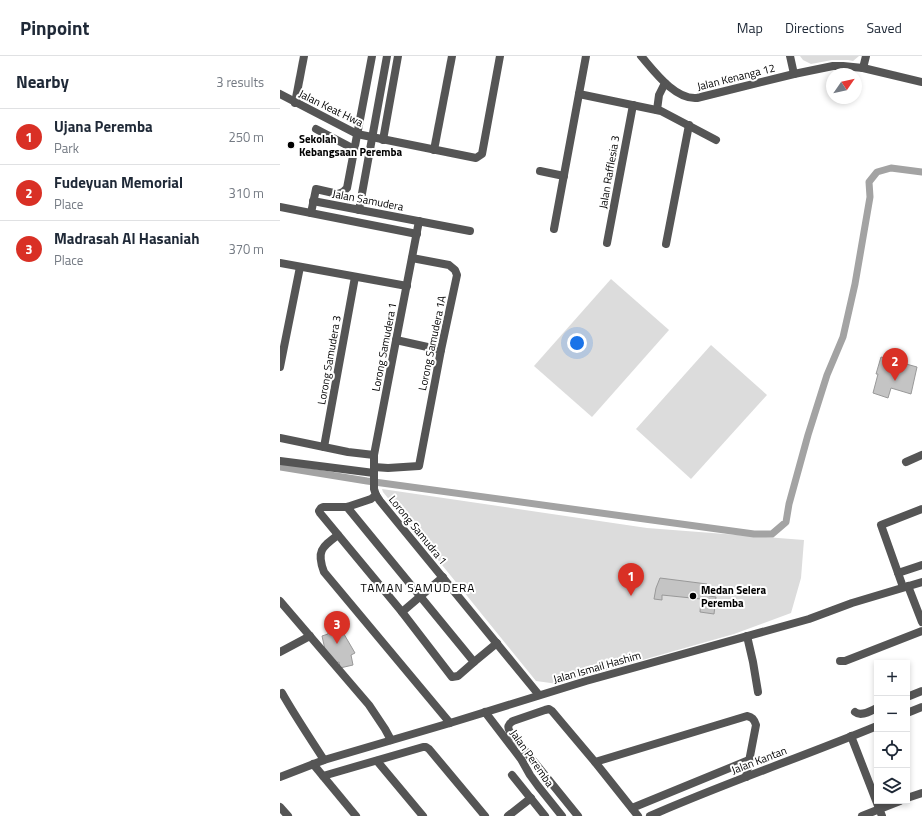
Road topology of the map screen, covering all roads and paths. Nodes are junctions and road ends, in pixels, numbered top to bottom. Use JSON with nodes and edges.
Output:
{"nodes":[{"id":1,"x":304,"y":56,"type":"edge"},
{"id":2,"x":372,"y":56,"type":"edge"},
{"id":3,"x":387,"y":56,"type":"edge"},
{"id":4,"x":398,"y":56,"type":"edge"},
{"id":5,"x":452,"y":56,"type":"edge"},
{"id":6,"x":500,"y":56,"type":"edge"},
{"id":7,"x":586,"y":56,"type":"edge"},
{"id":8,"x":641,"y":56,"type":"edge"},
{"id":9,"x":790,"y":56,"type":"edge"},
{"id":10,"x":866,"y":56,"type":"edge"},
{"id":11,"x":863,"y":68,"type":"junction"},
{"id":12,"x":794,"y":74,"type":"junction"},
{"id":13,"x":922,"y":80,"type":"edge"},
{"id":14,"x":665,"y":83,"type":"junction"},
{"id":15,"x":280,"y":94,"type":"edge"},
{"id":16,"x":579,"y":94,"type":"junction"},
{"id":17,"x":295,"y":102,"type":"junction"},
{"id":18,"x":633,"y":105,"type":"junction"},
{"id":19,"x":657,"y":110,"type":"junction"},
{"id":20,"x":689,"y":125,"type":"junction"},
{"id":21,"x":316,"y":129,"type":"dead end"},
{"id":22,"x":357,"y":134,"type":"junction"},
{"id":23,"x":372,"y":138,"type":"junction"},
{"id":24,"x":383,"y":140,"type":"junction"},
{"id":25,"x":716,"y":140,"type":"dead end"},
{"id":26,"x":354,"y":149,"type":"junction"},
{"id":27,"x":434,"y":150,"type":"junction"},
{"id":28,"x":540,"y":171,"type":"dead end"},
{"id":29,"x":564,"y":176,"type":"junction"},
{"id":30,"x":313,"y":201,"type":"junction"},
{"id":31,"x":280,"y":207,"type":"edge"},
{"id":32,"x":359,"y":210,"type":"junction"},
{"id":33,"x":311,"y":213,"type":"junction"},
{"id":34,"x":419,"y":221,"type":"junction"},
{"id":35,"x":554,"y":229,"type":"dead end"},
{"id":36,"x":470,"y":231,"type":"dead end"},
{"id":37,"x":417,"y":234,"type":"junction"},
{"id":38,"x":607,"y":243,"type":"dead end"},
{"id":39,"x":666,"y":244,"type":"dead end"},
{"id":40,"x":412,"y":258,"type":"junction"},
{"id":41,"x":280,"y":263,"type":"edge"},
{"id":42,"x":300,"y":267,"type":"junction"},
{"id":43,"x":355,"y":277,"type":"junction"},
{"id":44,"x":407,"y":286,"type":"junction"},
{"id":45,"x":283,"y":331,"type":"edge"},
{"id":46,"x":396,"y":340,"type":"junction"},
{"id":47,"x":440,"y":350,"type":"junction"},
{"id":48,"x":280,"y":367,"type":"edge"},
{"id":49,"x":280,"y":438,"type":"edge"},
{"id":50,"x":324,"y":447,"type":"junction"},
{"id":51,"x":374,"y":455,"type":"junction"},
{"id":52,"x":922,"y":455,"type":"edge"},
{"id":53,"x":280,"y":461,"type":"edge"},
{"id":54,"x":906,"y":462,"type":"dead end"},
{"id":55,"x":374,"y":473,"type":"junction"},
{"id":56,"x":375,"y":492,"type":"junction"},
{"id":57,"x":347,"y":507,"type":"junction"},
{"id":58,"x":922,"y":509,"type":"edge"},
{"id":59,"x":338,"y":535,"type":"junction"},
{"id":60,"x":922,"y":565,"type":"edge"},
{"id":61,"x":898,"y":573,"type":"junction"},
{"id":62,"x":443,"y":577,"type":"junction"},
{"id":63,"x":922,"y":582,"type":"edge"},
{"id":64,"x":905,"y":586,"type":"junction"},
{"id":65,"x":420,"y":596,"type":"junction"},
{"id":66,"x":280,"y":601,"type":"edge"},
{"id":67,"x":402,"y":612,"type":"junction"},
{"id":68,"x":922,"y":622,"type":"edge"},
{"id":69,"x":922,"y":631,"type":"edge"},
{"id":70,"x":310,"y":636,"type":"junction"},
{"id":71,"x":747,"y":636,"type":"junction"},
{"id":72,"x":497,"y":643,"type":"junction"},
{"id":73,"x":280,"y":652,"type":"edge"},
{"id":74,"x":474,"y":662,"type":"junction"},
{"id":75,"x":840,"y":662,"type":"dead end"},
{"id":76,"x":922,"y":691,"type":"edge"},
{"id":77,"x":758,"y":692,"type":"dead end"},
{"id":78,"x":282,"y":693,"type":"dead end"},
{"id":79,"x":539,"y":695,"type":"junction"},
{"id":80,"x":910,"y":696,"type":"edge"},
{"id":81,"x":922,"y":707,"type":"edge"},
{"id":82,"x":874,"y":709,"type":"edge"},
{"id":83,"x":485,"y":712,"type":"junction"},
{"id":84,"x":855,"y":712,"type":"dead end"},
{"id":85,"x":910,"y":712,"type":"edge"},
{"id":86,"x":450,"y":723,"type":"junction"},
{"id":87,"x":874,"y":727,"type":"edge"},
{"id":88,"x":851,"y":736,"type":"junction"},
{"id":89,"x":391,"y":740,"type":"junction"},
{"id":90,"x":324,"y":760,"type":"junction"},
{"id":91,"x":749,"y":760,"type":"junction"},
{"id":92,"x":377,"y":761,"type":"junction"},
{"id":93,"x":595,"y":762,"type":"junction"},
{"id":94,"x":313,"y":764,"type":"junction"},
{"id":95,"x":281,"y":775,"type":"edge"},
{"id":96,"x":512,"y":775,"type":"dead end"},
{"id":97,"x":323,"y":776,"type":"junction"},
{"id":98,"x":746,"y":777,"type":"junction"},
{"id":99,"x":922,"y":792,"type":"edge"},
{"id":100,"x":910,"y":797,"type":"edge"},
{"id":101,"x":531,"y":798,"type":"junction"},
{"id":102,"x":895,"y":804,"type":"edge"},
{"id":103,"x":280,"y":807,"type":"edge"},
{"id":104,"x":632,"y":808,"type":"junction"},
{"id":105,"x":881,"y":813,"type":"edge"},
{"id":106,"x":288,"y":816,"type":"edge"},
{"id":107,"x":356,"y":816,"type":"edge"},
{"id":108,"x":423,"y":816,"type":"edge"},
{"id":109,"x":485,"y":816,"type":"edge"},
{"id":110,"x":508,"y":816,"type":"edge"},
{"id":111,"x":545,"y":816,"type":"edge"},
{"id":112,"x":562,"y":816,"type":"edge"},
{"id":113,"x":578,"y":816,"type":"edge"},
{"id":114,"x":638,"y":816,"type":"edge"},
{"id":115,"x":650,"y":816,"type":"edge"},
{"id":116,"x":862,"y":816,"type":"edge"}],
"edges":[{"from":1,"to":17,"type":"street"},
{"from":2,"to":22,"type":"street"},
{"from":3,"to":23,"type":"street"},
{"from":4,"to":24,"type":"street"},
{"from":5,"to":27,"type":"street"},
{"from":6,"to":27,"type":"street"},
{"from":7,"to":16,"type":"street"},
{"from":8,"to":14,"type":"street","name":"Jalan Kenanga 12"},
{"from":9,"to":12,"type":"street"},
{"from":10,"to":11,"type":"street"},
{"from":11,"to":12,"type":"street","name":"Jalan Kenanga 12"},
{"from":11,"to":13,"type":"street","name":"Jalan Kenanga 12"},
{"from":12,"to":14,"type":"street","name":"Jalan Kenanga 12"},
{"from":14,"to":19,"type":"street"},
{"from":15,"to":17,"type":"street","name":"Jalan Keat Hwa"},
{"from":16,"to":18,"type":"street"},
{"from":16,"to":29,"type":"street"},
{"from":17,"to":22,"type":"street","name":"Jalan Keat Hwa"},
{"from":18,"to":19,"type":"street"},
{"from":18,"to":38,"type":"street","name":"Jalan Rafflesia 3"},
{"from":19,"to":20,"type":"street"},
{"from":20,"to":25,"type":"street"},
{"from":20,"to":39,"type":"street"},
{"from":21,"to":26,"type":"street"},
{"from":22,"to":23,"type":"street","name":"Jalan Keat Hwa"},
{"from":22,"to":26,"type":"street"},
{"from":23,"to":24,"type":"street"},
{"from":23,"to":32,"type":"street","name":"Jalan Keat Hwa"},
{"from":24,"to":27,"type":"street"},
{"from":26,"to":30,"type":"street"},
{"from":28,"to":29,"type":"street"},
{"from":29,"to":35,"type":"street"},
{"from":30,"to":32,"type":"street","name":"Jalan Samudera"},
{"from":30,"to":33,"type":"street"},
{"from":31,"to":33,"type":"street"},
{"from":32,"to":34,"type":"street","name":"Jalan Samudera"},
{"from":33,"to":37,"type":"street"},
{"from":34,"to":36,"type":"street","name":"Jalan Samudera"},
{"from":34,"to":37,"type":"street","name":"Lorong Samudera 1"},
{"from":37,"to":40,"type":"street","name":"Lorong Samudera 1"},
{"from":40,"to":44,"type":"street","name":"Lorong Samudera 1"},
{"from":40,"to":47,"type":"street","name":"Lorong Samudera 1A"},
{"from":41,"to":42,"type":"street"},
{"from":42,"to":43,"type":"street"},
{"from":42,"to":45,"type":"street"},
{"from":43,"to":44,"type":"street"},
{"from":43,"to":50,"type":"street","name":"Lorong Samudera 3"},
{"from":44,"to":46,"type":"street","name":"Lorong Samudera 1"},
{"from":45,"to":48,"type":"street"},
{"from":46,"to":47,"type":"street"},
{"from":46,"to":51,"type":"street","name":"Lorong Samudera 1"},
{"from":47,"to":55,"type":"street","name":"Lorong Samudera 1A"},
{"from":49,"to":50,"type":"street"},
{"from":50,"to":51,"type":"street"},
{"from":51,"to":55,"type":"street","name":"Lorong Samudera 1"},
{"from":52,"to":54,"type":"street"},
{"from":53,"to":55,"type":"street"},
{"from":55,"to":56,"type":"street","name":"Lorong Samudera 1"},
{"from":56,"to":57,"type":"street"},
{"from":56,"to":62,"type":"street","name":"Lorong Samudra 1"},
{"from":57,"to":59,"type":"street"},
{"from":57,"to":65,"type":"street"},
{"from":58,"to":61,"type":"street"},
{"from":59,"to":67,"type":"street"},
{"from":59,"to":86,"type":"street"},
{"from":60,"to":61,"type":"street"},
{"from":61,"to":64,"type":"street"},
{"from":62,"to":65,"type":"street"},
{"from":62,"to":72,"type":"street","name":"Lorong Samudra 1"},
{"from":63,"to":64,"type":"street","name":"Jalan Ismail Hashim"},
{"from":64,"to":68,"type":"street"},
{"from":64,"to":71,"type":"street","name":"Jalan Ismail Hashim"},
{"from":65,"to":67,"type":"street"},
{"from":65,"to":74,"type":"street"},
{"from":66,"to":70,"type":"street"},
{"from":67,"to":74,"type":"street"},
{"from":69,"to":75,"type":"street"},
{"from":70,"to":73,"type":"street"},
{"from":70,"to":89,"type":"street"},
{"from":71,"to":77,"type":"street"},
{"from":71,"to":79,"type":"street","name":"Jalan Ismail Hashim"},
{"from":72,"to":74,"type":"street"},
{"from":72,"to":79,"type":"street","name":"Lorong Samudra 1"},
{"from":76,"to":80,"type":"street"},
{"from":78,"to":90,"type":"street"},
{"from":79,"to":83,"type":"street","name":"Jalan Ismail Hashim"},
{"from":81,"to":85,"type":"street"},
{"from":82,"to":84,"type":"street"},
{"from":83,"to":86,"type":"street","name":"Jalan Ismail Hashim"},
{"from":83,"to":112,"type":"street","name":"Jalan Peremba"},
{"from":86,"to":89,"type":"street","name":"Jalan Ismail Hashim"},
{"from":87,"to":88,"type":"street","name":"Jalan Kantan"},
{"from":88,"to":98,"type":"street","name":"Jalan Kantan"},
{"from":88,"to":105,"type":"street"},
{"from":89,"to":90,"type":"street","name":"Jalan Ismail Hashim"},
{"from":90,"to":94,"type":"street","name":"Jalan Ismail Hashim"},
{"from":91,"to":93,"type":"street"},
{"from":91,"to":98,"type":"street"},
{"from":91,"to":104,"type":"street"},
{"from":92,"to":97,"type":"street"},
{"from":92,"to":108,"type":"street"},
{"from":92,"to":109,"type":"street"},
{"from":93,"to":104,"type":"street"},
{"from":93,"to":113,"type":"street"},
{"from":94,"to":95,"type":"street","name":"Jalan Ismail Hashim"},
{"from":94,"to":97,"type":"street"},
{"from":96,"to":101,"type":"street"},
{"from":97,"to":107,"type":"street"},
{"from":98,"to":115,"type":"street","name":"Jalan Kantan"},
{"from":99,"to":100,"type":"street"},
{"from":101,"to":110,"type":"street"},
{"from":101,"to":111,"type":"street"},
{"from":102,"to":105,"type":"street"},
{"from":103,"to":106,"type":"street"},
{"from":104,"to":114,"type":"street"},
{"from":105,"to":116,"type":"street"}]}
